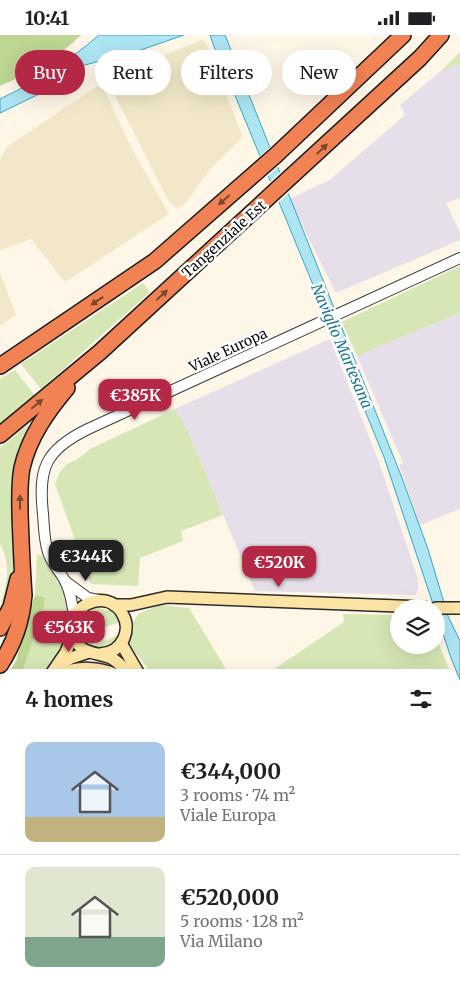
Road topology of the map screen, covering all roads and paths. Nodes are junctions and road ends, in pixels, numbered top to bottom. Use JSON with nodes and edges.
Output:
{"nodes":[{"id":1,"x":402,"y":35,"type":"edge"},
{"id":2,"x":441,"y":35,"type":"edge"},
{"id":3,"x":447,"y":35,"type":"edge"},
{"id":4,"x":420,"y":58,"type":"junction"},
{"id":5,"x":460,"y":258,"type":"edge"},
{"id":6,"x":100,"y":351,"type":"junction"},
{"id":7,"x":0,"y":366,"type":"edge"},
{"id":8,"x":0,"y":435,"type":"edge"},
{"id":9,"x":21,"y":551,"type":"junction"},
{"id":10,"x":65,"y":581,"type":"junction"},
{"id":11,"x":99,"y":600,"type":"junction"},
{"id":12,"x":141,"y":604,"type":"junction"},
{"id":13,"x":114,"y":605,"type":"junction"},
{"id":14,"x":390,"y":606,"type":"edge"},
{"id":15,"x":74,"y":619,"type":"junction"},
{"id":16,"x":126,"y":626,"type":"junction"},
{"id":17,"x":0,"y":628,"type":"edge"},
{"id":18,"x":73,"y":633,"type":"junction"},
{"id":19,"x":121,"y":643,"type":"junction"},
{"id":20,"x":95,"y":653,"type":"junction"},
{"id":21,"x":0,"y":665,"type":"edge"},
{"id":22,"x":58,"y":669,"type":"edge"},
{"id":23,"x":60,"y":669,"type":"edge"},
{"id":24,"x":77,"y":669,"type":"edge"},
{"id":25,"x":94,"y":669,"type":"edge"},
{"id":26,"x":124,"y":669,"type":"edge"},
{"id":27,"x":136,"y":669,"type":"edge"}],
"edges":[{"from":1,"to":7,"type":"highway","name":"Tangenziale Est","one_way":true},
{"from":2,"to":4,"type":"highway","name":"Tangenziale Est"},
{"from":3,"to":4,"type":"highway"},
{"from":6,"to":4,"type":"highway","name":"Tangenziale Est","one_way":true},
{"from":5,"to":10,"type":"street","name":"Viale Europa"},
{"from":8,"to":6,"type":"highway","name":"Tangenziale Est","one_way":true},
{"from":9,"to":6,"type":"highway","one_way":true},
{"from":9,"to":17,"type":"highway"},
{"from":9,"to":21,"type":"highway"},
{"from":10,"to":11,"type":"street","name":"Viale Europa"},
{"from":10,"to":15,"type":"street","name":"Viale Europa"},
{"from":11,"to":13,"type":"main road"},
{"from":11,"to":15,"type":"main road"},
{"from":12,"to":13,"type":"main road"},
{"from":12,"to":14,"type":"main road"},
{"from":12,"to":16,"type":"main road"},
{"from":13,"to":16,"type":"main road"},
{"from":15,"to":18,"type":"main road"},
{"from":16,"to":19,"type":"main road"},
{"from":18,"to":20,"type":"main road"},
{"from":18,"to":22,"type":"main road"},
{"from":19,"to":20,"type":"main road"},
{"from":19,"to":27,"type":"main road"},
{"from":20,"to":23,"type":"main road"},
{"from":20,"to":26,"type":"main road"},
{"from":24,"to":25,"type":"main road"}]}
